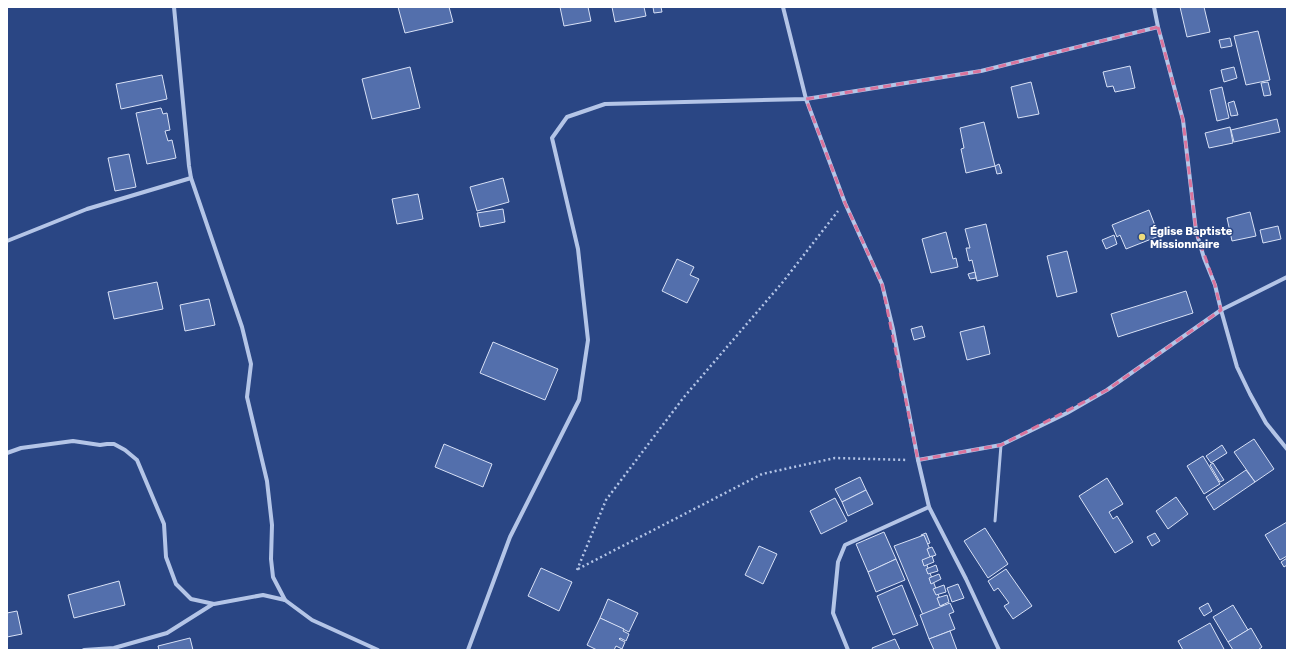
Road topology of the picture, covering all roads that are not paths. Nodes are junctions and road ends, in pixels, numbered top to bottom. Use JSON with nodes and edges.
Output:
{"nodes":[{"id":1,"x":174,"y":7,"type":"edge"},
{"id":2,"x":783,"y":7,"type":"edge"},
{"id":3,"x":1154,"y":7,"type":"edge"},
{"id":4,"x":1158,"y":27,"type":"junction"},
{"id":5,"x":806,"y":99,"type":"junction"},
{"id":6,"x":191,"y":178,"type":"junction"},
{"id":7,"x":7,"y":241,"type":"edge"},
{"id":8,"x":1287,"y":277,"type":"edge"},
{"id":9,"x":1221,"y":310,"type":"junction"},
{"id":10,"x":1001,"y":445,"type":"junction"},
{"id":11,"x":1287,"y":449,"type":"edge"},
{"id":12,"x":7,"y":453,"type":"edge"},
{"id":13,"x":918,"y":460,"type":"junction"},
{"id":14,"x":928,"y":507,"type":"junction"},
{"id":15,"x":995,"y":521,"type":"dead end"},
{"id":16,"x":285,"y":600,"type":"junction"},
{"id":17,"x":214,"y":604,"type":"junction"},
{"id":18,"x":84,"y":650,"type":"edge"},
{"id":19,"x":378,"y":650,"type":"edge"},
{"id":20,"x":468,"y":650,"type":"edge"},
{"id":21,"x":848,"y":650,"type":"edge"},
{"id":22,"x":999,"y":650,"type":"edge"}],
"edges":[{"from":1,"to":6,"type":"street"},
{"from":2,"to":5,"type":"street"},
{"from":3,"to":4,"type":"street"},
{"from":4,"to":5,"type":"street"},
{"from":4,"to":9,"type":"street"},
{"from":5,"to":13,"type":"street"},
{"from":5,"to":20,"type":"street"},
{"from":6,"to":7,"type":"street"},
{"from":6,"to":16,"type":"street"},
{"from":8,"to":9,"type":"street"},
{"from":9,"to":10,"type":"street"},
{"from":9,"to":11,"type":"street"},
{"from":10,"to":13,"type":"street"},
{"from":10,"to":15,"type":"lane"},
{"from":12,"to":17,"type":"street"},
{"from":13,"to":14,"type":"street"},
{"from":14,"to":21,"type":"street"},
{"from":14,"to":22,"type":"street"},
{"from":16,"to":17,"type":"street"},
{"from":16,"to":19,"type":"street"},
{"from":17,"to":18,"type":"street"}]}
